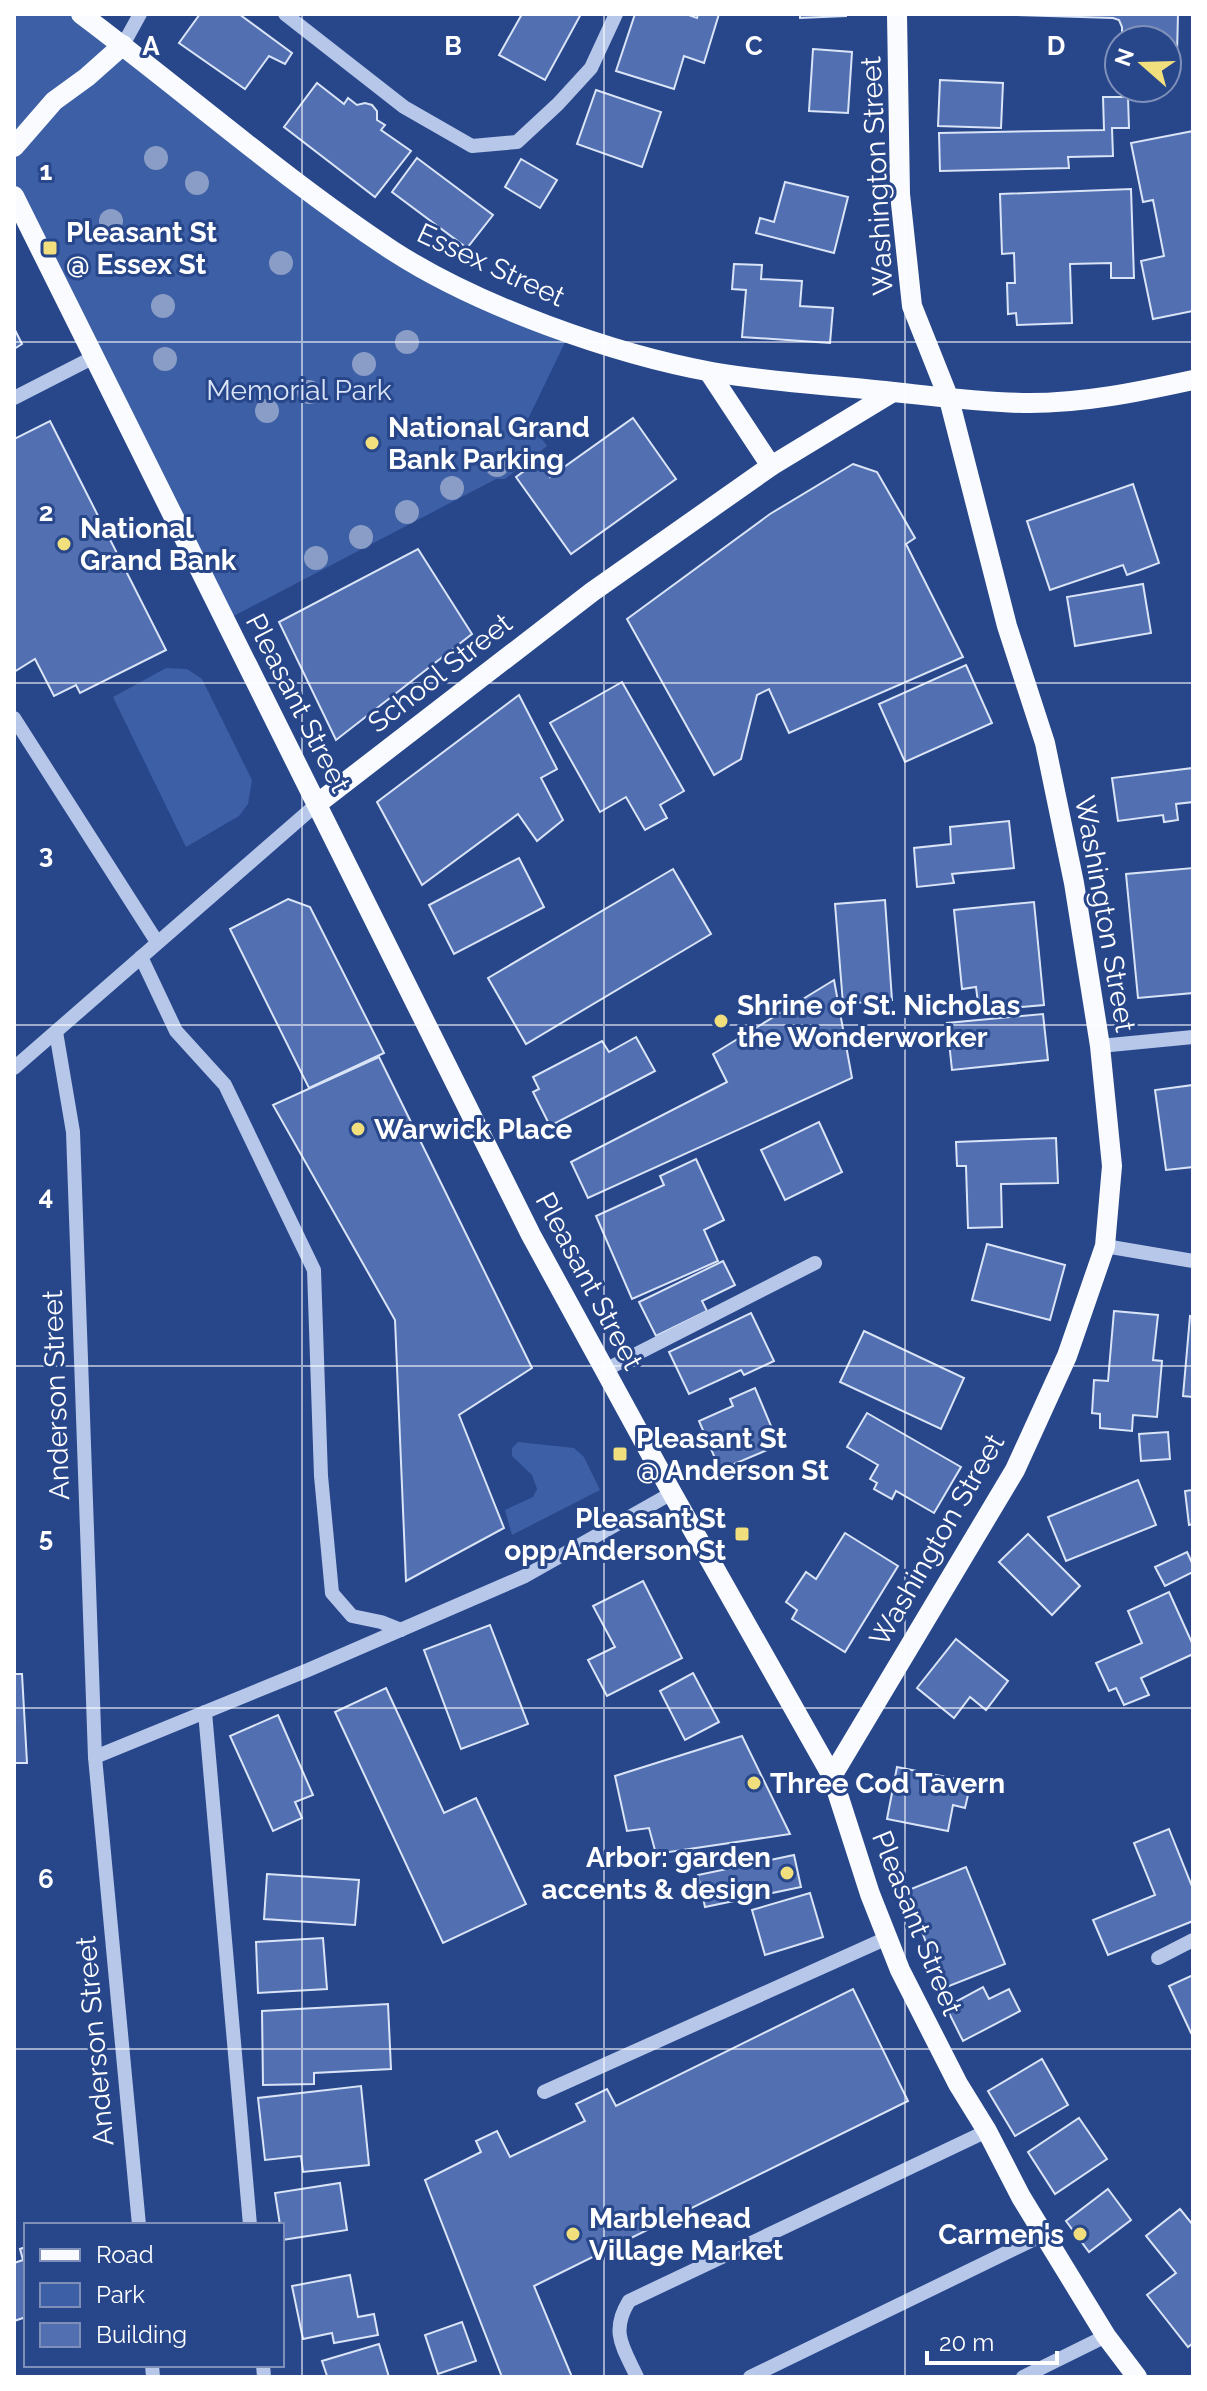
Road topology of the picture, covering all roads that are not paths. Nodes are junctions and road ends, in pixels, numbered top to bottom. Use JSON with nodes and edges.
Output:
{"nodes":[{"id":1,"x":81,"y":14,"type":"edge"},
{"id":2,"x":140,"y":14,"type":"edge"},
{"id":3,"x":285,"y":14,"type":"edge"},
{"id":4,"x":616,"y":14,"type":"edge"},
{"id":5,"x":897,"y":14,"type":"edge"},
{"id":6,"x":123,"y":45,"type":"junction"},
{"id":7,"x":14,"y":147,"type":"edge"},
{"id":8,"x":14,"y":196,"type":"edge"},
{"id":9,"x":96,"y":356,"type":"junction"},
{"id":10,"x":709,"y":372,"type":"junction"},
{"id":11,"x":1193,"y":380,"type":"edge"},
{"id":12,"x":893,"y":392,"type":"junction"},
{"id":13,"x":14,"y":398,"type":"edge"},
{"id":14,"x":949,"y":399,"type":"junction"},
{"id":15,"x":771,"y":466,"type":"junction"},
{"id":16,"x":14,"y":718,"type":"edge"},
{"id":17,"x":317,"y":804,"type":"junction"},
{"id":18,"x":157,"y":942,"type":"junction"},
{"id":19,"x":141,"y":957,"type":"junction"},
{"id":20,"x":56,"y":1032,"type":"junction"},
{"id":21,"x":1193,"y":1037,"type":"edge"},
{"id":22,"x":1100,"y":1046,"type":"junction"},
{"id":23,"x":14,"y":1068,"type":"edge"},
{"id":24,"x":1105,"y":1246,"type":"junction"},
{"id":25,"x":1193,"y":1261,"type":"edge"},
{"id":26,"x":815,"y":1263,"type":"dead end"},
{"id":27,"x":605,"y":1370,"type":"junction"},
{"id":28,"x":672,"y":1493,"type":"junction"},
{"id":29,"x":401,"y":1630,"type":"junction"},
{"id":30,"x":205,"y":1712,"type":"junction"},
{"id":31,"x":95,"y":1757,"type":"junction"},
{"id":32,"x":832,"y":1776,"type":"junction"},
{"id":33,"x":887,"y":1938,"type":"junction"},
{"id":34,"x":1193,"y":1940,"type":"edge"},
{"id":35,"x":1158,"y":1958,"type":"dead end"},
{"id":36,"x":544,"y":2092,"type":"dead end"},
{"id":37,"x":987,"y":2131,"type":"junction"},
{"id":38,"x":139,"y":2223,"type":"edge"},
{"id":39,"x":250,"y":2223,"type":"edge"},
{"id":40,"x":1045,"y":2234,"type":"junction"},
{"id":41,"x":1106,"y":2336,"type":"junction"},
{"id":42,"x":637,"y":2377,"type":"edge"},
{"id":43,"x":750,"y":2377,"type":"edge"},
{"id":44,"x":1023,"y":2377,"type":"edge"},
{"id":45,"x":1137,"y":2377,"type":"edge"}],
"edges":[{"from":1,"to":6,"type":"main road","name":"Essex Street"},
{"from":2,"to":6,"type":"street"},
{"from":3,"to":4,"type":"street"},
{"from":5,"to":14,"type":"main road","name":"Washington Street"},
{"from":6,"to":7,"type":"main road"},
{"from":6,"to":10,"type":"main road","name":"Essex Street"},
{"from":8,"to":9,"type":"main road","name":"Pleasant Street"},
{"from":9,"to":13,"type":"street"},
{"from":9,"to":17,"type":"main road","name":"Pleasant Street"},
{"from":10,"to":12,"type":"main road","name":"Essex Street"},
{"from":10,"to":15,"type":"main road"},
{"from":11,"to":14,"type":"main road","name":"Essex Street"},
{"from":12,"to":14,"type":"main road","name":"Essex Street"},
{"from":12,"to":15,"type":"main road","name":"School Street"},
{"from":14,"to":22,"type":"main road","name":"Washington Street"},
{"from":15,"to":17,"type":"main road","name":"School Street"},
{"from":16,"to":18,"type":"street"},
{"from":17,"to":18,"type":"street","name":"School Street"},
{"from":17,"to":27,"type":"main road","name":"Pleasant Street"},
{"from":18,"to":19,"type":"street","name":"School Street"},
{"from":19,"to":20,"type":"street","name":"School Street"},
{"from":19,"to":29,"type":"street"},
{"from":20,"to":23,"type":"street","name":"School Street"},
{"from":20,"to":31,"type":"street","name":"Anderson Street"},
{"from":21,"to":22,"type":"street"},
{"from":22,"to":24,"type":"main road","name":"Washington Street"},
{"from":24,"to":25,"type":"street"},
{"from":24,"to":32,"type":"main road","name":"Washington Street"},
{"from":26,"to":27,"type":"street"},
{"from":27,"to":28,"type":"main road","name":"Pleasant Street"},
{"from":28,"to":29,"type":"street"},
{"from":28,"to":32,"type":"main road","name":"Pleasant Street"},
{"from":29,"to":30,"type":"street"},
{"from":30,"to":31,"type":"street"},
{"from":30,"to":39,"type":"street"},
{"from":31,"to":38,"type":"street","name":"Anderson Street"},
{"from":32,"to":33,"type":"main road","name":"Pleasant Street"},
{"from":33,"to":36,"type":"street"},
{"from":33,"to":37,"type":"main road","name":"Pleasant Street"},
{"from":34,"to":35,"type":"street"},
{"from":37,"to":40,"type":"main road","name":"Pleasant Street"},
{"from":37,"to":42,"type":"street"},
{"from":40,"to":41,"type":"main road","name":"Pleasant Street"},
{"from":40,"to":43,"type":"street"},
{"from":41,"to":44,"type":"street"},
{"from":41,"to":45,"type":"main road","name":"Pleasant Street"}]}
